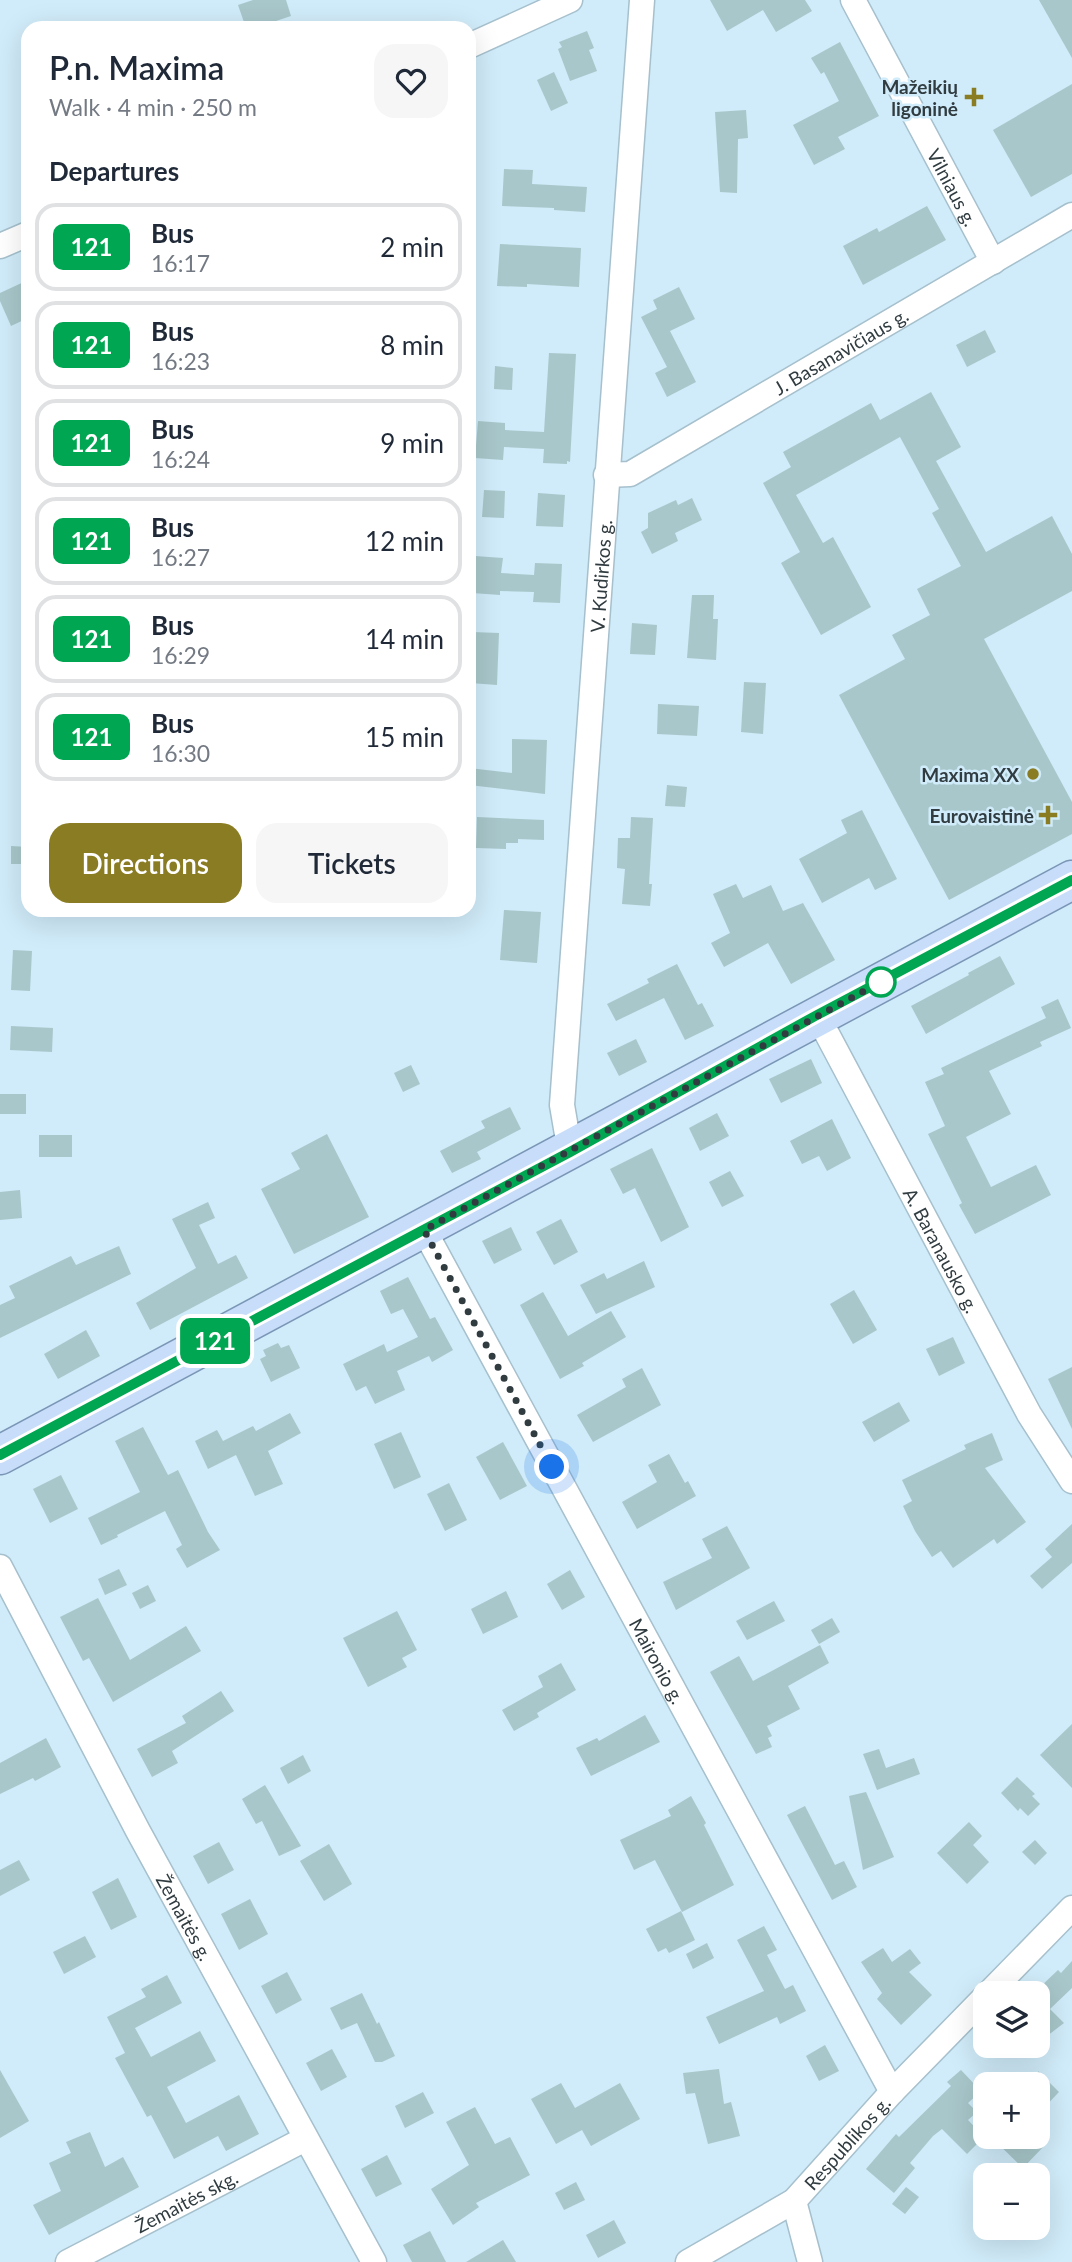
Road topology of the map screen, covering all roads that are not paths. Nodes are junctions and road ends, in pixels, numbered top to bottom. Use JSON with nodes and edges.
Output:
{"nodes":[{"id":1,"x":570,"y":0,"type":"edge"},
{"id":2,"x":642,"y":0,"type":"edge"},
{"id":3,"x":853,"y":0,"type":"edge"},
{"id":4,"x":476,"y":43,"type":"edge"},
{"id":5,"x":1072,"y":215,"type":"edge"},
{"id":6,"x":21,"y":237,"type":"edge"},
{"id":7,"x":0,"y":246,"type":"edge"},
{"id":8,"x":993,"y":261,"type":"junction"},
{"id":9,"x":606,"y":475,"type":"junction"},
{"id":10,"x":1072,"y":880,"type":"edge"},
{"id":11,"x":817,"y":1015,"type":"junction"},
{"id":12,"x":570,"y":1152,"type":"junction"},
{"id":13,"x":424,"y":1230,"type":"junction"},
{"id":14,"x":0,"y":1455,"type":"edge"},
{"id":15,"x":1072,"y":1481,"type":"edge"},
{"id":16,"x":0,"y":1567,"type":"edge"},
{"id":17,"x":1072,"y":1908,"type":"edge"},
{"id":18,"x":1001,"y":1981,"type":"edge"},
{"id":19,"x":973,"y":2009,"type":"edge"},
{"id":20,"x":892,"y":2092,"type":"junction"},
{"id":21,"x":306,"y":2139,"type":"junction"},
{"id":22,"x":794,"y":2201,"type":"junction"},
{"id":23,"x":68,"y":2262,"type":"edge"},
{"id":24,"x":374,"y":2262,"type":"edge"},
{"id":25,"x":688,"y":2262,"type":"edge"},
{"id":26,"x":810,"y":2262,"type":"edge"}],
"edges":[{"from":1,"to":4,"type":"street"},
{"from":2,"to":9,"type":"street","name":"V. Kudirkos g."},
{"from":3,"to":8,"type":"street","name":"Vilniaus g."},
{"from":5,"to":8,"type":"street","name":"J. Basanavičiaus g."},
{"from":6,"to":7,"type":"street"},
{"from":8,"to":9,"type":"street","name":"J. Basanavičiaus g."},
{"from":9,"to":12,"type":"street","name":"V. Kudirkos g."},
{"from":10,"to":11,"type":"main road"},
{"from":11,"to":12,"type":"main road"},
{"from":11,"to":15,"type":"street","name":"A. Baranausko g."},
{"from":12,"to":13,"type":"main road"},
{"from":13,"to":14,"type":"main road"},
{"from":13,"to":20,"type":"street","name":"Maironio g."},
{"from":16,"to":21,"type":"street","name":"Žemaitės g."},
{"from":17,"to":18,"type":"street","name":"Respublikos g."},
{"from":19,"to":20,"type":"street","name":"Respublikos g."},
{"from":20,"to":22,"type":"street","name":"Respublikos g."},
{"from":21,"to":23,"type":"street","name":"Žemaitės skg."},
{"from":21,"to":24,"type":"street","name":"Žemaitės g."},
{"from":22,"to":25,"type":"street","name":"Respublikos g."},
{"from":22,"to":26,"type":"street"}]}
